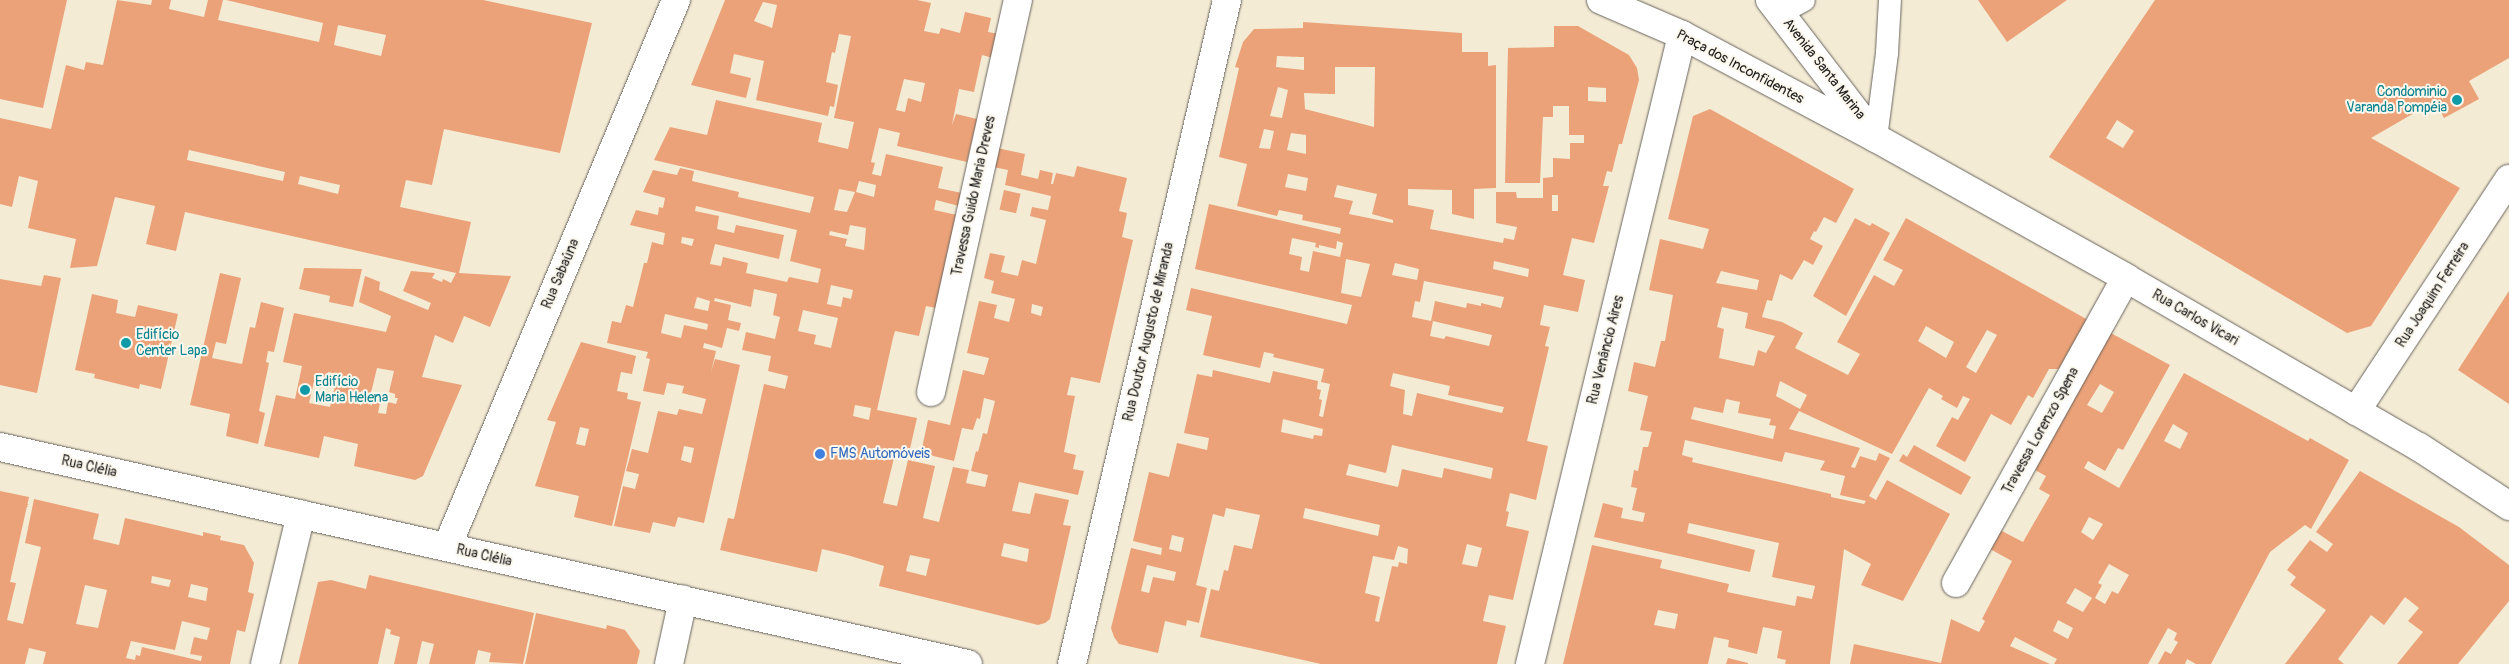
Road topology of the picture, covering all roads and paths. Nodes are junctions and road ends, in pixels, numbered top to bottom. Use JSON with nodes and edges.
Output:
{"nodes":[{"id":1,"x":676,"y":0,"type":"edge"},
{"id":2,"x":1018,"y":0,"type":"edge"},
{"id":3,"x":1227,"y":0,"type":"edge"},
{"id":4,"x":1601,"y":0,"type":"edge"},
{"id":5,"x":1804,"y":0,"type":"edge"},
{"id":6,"x":1890,"y":0,"type":"edge"},
{"id":7,"x":1775,"y":6,"type":"edge"},
{"id":8,"x":1682,"y":35,"type":"junction"},
{"id":9,"x":1876,"y":138,"type":"junction"},
{"id":10,"x":2509,"y":179,"type":"edge"},
{"id":11,"x":2126,"y":278,"type":"junction"},
{"id":12,"x":931,"y":392,"type":"dead end"},
{"id":13,"x":2356,"y":411,"type":"junction"},
{"id":14,"x":0,"y":447,"type":"edge"},
{"id":15,"x":2509,"y":506,"type":"edge"},
{"id":16,"x":301,"y":514,"type":"junction"},
{"id":17,"x":447,"y":547,"type":"junction"},
{"id":18,"x":1956,"y":583,"type":"dead end"},
{"id":19,"x":683,"y":600,"type":"junction"},
{"id":20,"x":265,"y":664,"type":"edge"},
{"id":21,"x":669,"y":664,"type":"edge"},
{"id":22,"x":968,"y":664,"type":"edge"},
{"id":23,"x":1072,"y":664,"type":"edge"},
{"id":24,"x":1530,"y":664,"type":"edge"}],
"edges":[{"from":1,"to":17,"type":"street","name":"Rua Sabaúna"},
{"from":2,"to":12,"type":"street","name":"Travessa Guido Maria Dreves"},
{"from":3,"to":23,"type":"street","name":"Rua Doutor Augusto de Miranda"},
{"from":4,"to":8,"type":"street","name":"Praça dos Inconfidentes"},
{"from":5,"to":7,"type":"lane"},
{"from":6,"to":9,"type":"lane"},
{"from":7,"to":9,"type":"street","name":"Avenida Santa Marina"},
{"from":8,"to":9,"type":"street","name":"Praça dos Inconfidentes"},
{"from":8,"to":24,"type":"street","name":"Rua Venâncio Aires"},
{"from":9,"to":11,"type":"street","name":"Rua Carlos Vicari"},
{"from":10,"to":13,"type":"street","name":"Rua Joaquim Ferreira"},
{"from":11,"to":13,"type":"street","name":"Rua Carlos Vicari"},
{"from":11,"to":18,"type":"street","name":"Travessa Lorenzo Spena"},
{"from":13,"to":15,"type":"street","name":"Rua Carlos Vicari"},
{"from":14,"to":16,"type":"street","name":"Rua Clélia"},
{"from":16,"to":17,"type":"street","name":"Rua Clélia"},
{"from":16,"to":20,"type":"street"},
{"from":17,"to":19,"type":"street","name":"Rua Clélia"},
{"from":19,"to":21,"type":"street"},
{"from":19,"to":22,"type":"street","name":"Rua Clélia"}]}
